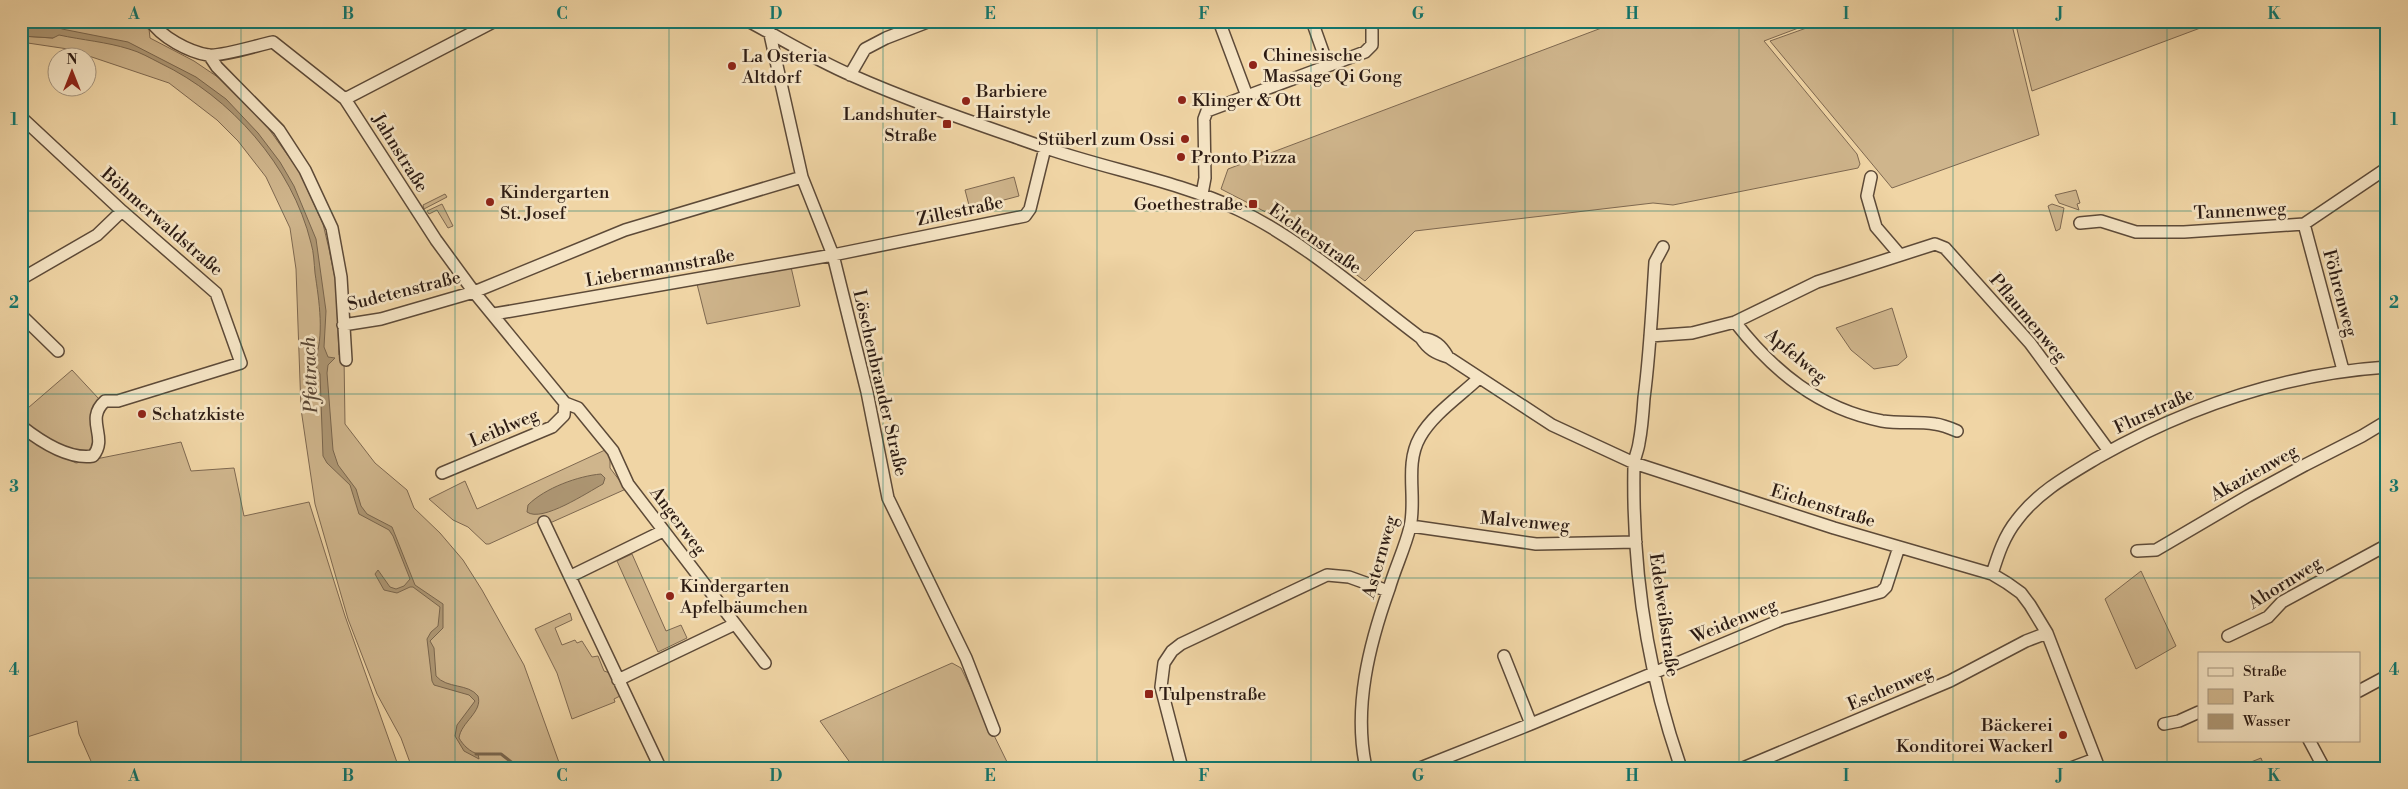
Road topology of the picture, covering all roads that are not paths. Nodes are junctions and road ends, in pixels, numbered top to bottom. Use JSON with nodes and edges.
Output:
{"nodes":[{"id":1,"x":151,"y":21,"type":"edge"},
{"id":2,"x":496,"y":21,"type":"edge"},
{"id":3,"x":748,"y":21,"type":"edge"},
{"id":4,"x":930,"y":21,"type":"edge"},
{"id":5,"x":1219,"y":21,"type":"edge"},
{"id":6,"x":1312,"y":21,"type":"edge"},
{"id":7,"x":1375,"y":21,"type":"edge"},
{"id":8,"x":767,"y":26,"type":"edge"},
{"id":9,"x":209,"y":55,"type":"junction"},
{"id":10,"x":1328,"y":66,"type":"junction"},
{"id":11,"x":850,"y":75,"type":"junction"},
{"id":12,"x":1247,"y":96,"type":"junction"},
{"id":13,"x":345,"y":99,"type":"junction"},
{"id":14,"x":21,"y":117,"type":"edge"},
{"id":15,"x":1045,"y":148,"type":"junction"},
{"id":16,"x":2387,"y":168,"type":"edge"},
{"id":17,"x":1871,"y":176,"type":"dead end"},
{"id":18,"x":802,"y":177,"type":"junction"},
{"id":19,"x":1202,"y":194,"type":"junction"},
{"id":20,"x":122,"y":211,"type":"junction"},
{"id":21,"x":2080,"y":223,"type":"dead end"},
{"id":22,"x":2304,"y":224,"type":"junction"},
{"id":23,"x":1663,"y":248,"type":"dead end"},
{"id":24,"x":1900,"y":254,"type":"junction"},
{"id":25,"x":833,"y":255,"type":"junction"},
{"id":26,"x":21,"y":279,"type":"edge"},
{"id":27,"x":474,"y":292,"type":"junction"},
{"id":28,"x":494,"y":314,"type":"junction"},
{"id":29,"x":21,"y":315,"type":"edge"},
{"id":30,"x":1735,"y":322,"type":"junction"},
{"id":31,"x":343,"y":325,"type":"junction"},
{"id":32,"x":1650,"y":336,"type":"junction"},
{"id":33,"x":58,"y":351,"type":"dead end"},
{"id":34,"x":346,"y":360,"type":"dead end"},
{"id":35,"x":2387,"y":367,"type":"edge"},
{"id":36,"x":2343,"y":370,"type":"junction"},
{"id":37,"x":1478,"y":378,"type":"junction"},
{"id":38,"x":565,"y":403,"type":"junction"},
{"id":39,"x":2387,"y":421,"type":"edge"},
{"id":40,"x":21,"y":426,"type":"edge"},
{"id":41,"x":1958,"y":431,"type":"dead end"},
{"id":42,"x":2110,"y":452,"type":"junction"},
{"id":43,"x":1634,"y":463,"type":"junction"},
{"id":44,"x":442,"y":473,"type":"dead end"},
{"id":45,"x":544,"y":522,"type":"dead end"},
{"id":46,"x":1411,"y":526,"type":"junction"},
{"id":47,"x":663,"y":531,"type":"junction"},
{"id":48,"x":1636,"y":542,"type":"junction"},
{"id":49,"x":2387,"y":545,"type":"edge"},
{"id":50,"x":1899,"y":547,"type":"junction"},
{"id":51,"x":2137,"y":551,"type":"dead end"},
{"id":52,"x":1992,"y":574,"type":"junction"},
{"id":53,"x":571,"y":576,"type":"junction"},
{"id":54,"x":1388,"y":591,"type":"junction"},
{"id":55,"x":735,"y":624,"type":"junction"},
{"id":56,"x":2047,"y":633,"type":"junction"},
{"id":57,"x":2228,"y":636,"type":"dead end"},
{"id":58,"x":1504,"y":656,"type":"dead end"},
{"id":59,"x":765,"y":662,"type":"dead end"},
{"id":60,"x":1653,"y":674,"type":"junction"},
{"id":61,"x":2387,"y":676,"type":"edge"},
{"id":62,"x":618,"y":680,"type":"junction"},
{"id":63,"x":2360,"y":690,"type":"edge"},
{"id":64,"x":2198,"y":712,"type":"edge"},
{"id":65,"x":1531,"y":724,"type":"junction"},
{"id":66,"x":2164,"y":724,"type":"dead end"},
{"id":67,"x":994,"y":730,"type":"dead end"},
{"id":68,"x":2310,"y":742,"type":"edge"},
{"id":69,"x":658,"y":763,"type":"dead end"},
{"id":70,"x":2097,"y":763,"type":"edge"},
{"id":71,"x":1182,"y":768,"type":"edge"},
{"id":72,"x":1366,"y":768,"type":"edge"},
{"id":73,"x":1420,"y":768,"type":"edge"},
{"id":74,"x":1681,"y":768,"type":"edge"},
{"id":75,"x":1743,"y":768,"type":"edge"},
{"id":76,"x":2071,"y":768,"type":"edge"},
{"id":77,"x":2324,"y":768,"type":"edge"}],
"edges":[{"from":1,"to":9,"type":"street"},
{"from":2,"to":13,"type":"street"},
{"from":3,"to":8,"type":"street"},
{"from":4,"to":11,"type":"street"},
{"from":5,"to":12,"type":"street"},
{"from":6,"to":10,"type":"street"},
{"from":7,"to":10,"type":"street"},
{"from":8,"to":11,"type":"street"},
{"from":8,"to":18,"type":"street","name":"Löschenbrander Straße"},
{"from":9,"to":13,"type":"street","name":"Jahnstraße"},
{"from":9,"to":31,"type":"street","name":"Sudetenstraße"},
{"from":10,"to":12,"type":"street"},
{"from":11,"to":15,"type":"street"},
{"from":12,"to":19,"type":"street"},
{"from":13,"to":27,"type":"street","name":"Jahnstraße"},
{"from":14,"to":20,"type":"street","name":"Böhmerwaldstraße"},
{"from":15,"to":19,"type":"street","name":"Eichenstraße"},
{"from":15,"to":25,"type":"street","name":"Zillestraße"},
{"from":16,"to":22,"type":"street","name":"Tannenweg"},
{"from":17,"to":24,"type":"street"},
{"from":18,"to":25,"type":"street","name":"Löschenbrander Straße"},
{"from":18,"to":27,"type":"street","name":"Sudetenstraße"},
{"from":19,"to":37,"type":"street","name":"Eichenstraße"},
{"from":20,"to":26,"type":"street"},
{"from":20,"to":40,"type":"street","name":"Böhmerwaldstraße"},
{"from":21,"to":22,"type":"street","name":"Tannenweg"},
{"from":22,"to":36,"type":"street","name":"Föhrenweg"},
{"from":23,"to":32,"type":"street"},
{"from":24,"to":30,"type":"street","name":"Pflaumenweg"},
{"from":24,"to":42,"type":"street","name":"Pflaumenweg"},
{"from":25,"to":28,"type":"street","name":"Liebermannstraße"},
{"from":25,"to":67,"type":"street","name":"Löschenbrander Straße"},
{"from":27,"to":28,"type":"street","name":"Jahnstraße"},
{"from":27,"to":31,"type":"street","name":"Sudetenstraße"},
{"from":28,"to":38,"type":"street","name":"Jahnstraße"},
{"from":29,"to":33,"type":"street"},
{"from":30,"to":32,"type":"street","name":"Pflaumenweg"},
{"from":30,"to":41,"type":"street","name":"Apfelweg"},
{"from":31,"to":34,"type":"street","name":"Sudetenstraße"},
{"from":32,"to":43,"type":"street"},
{"from":35,"to":36,"type":"street","name":"Flurstraße"},
{"from":36,"to":42,"type":"street","name":"Flurstraße"},
{"from":37,"to":43,"type":"street","name":"Eichenstraße"},
{"from":37,"to":46,"type":"street","name":"Asternweg"},
{"from":38,"to":44,"type":"street","name":"Leiblweg"},
{"from":38,"to":47,"type":"street","name":"Angerweg"},
{"from":39,"to":51,"type":"street","name":"Akazienweg"},
{"from":42,"to":52,"type":"street","name":"Flurstraße"},
{"from":43,"to":48,"type":"street","name":"Edelweißstraße"},
{"from":43,"to":50,"type":"street","name":"Eichenstraße"},
{"from":45,"to":53,"type":"street"},
{"from":46,"to":48,"type":"street","name":"Malvenweg"},
{"from":46,"to":54,"type":"street","name":"Asternweg"},
{"from":47,"to":53,"type":"street"},
{"from":47,"to":55,"type":"street","name":"Angerweg"},
{"from":48,"to":60,"type":"street","name":"Edelweißstraße"},
{"from":49,"to":57,"type":"street","name":"Ahornweg"},
{"from":50,"to":52,"type":"street","name":"Eichenstraße"},
{"from":50,"to":60,"type":"street","name":"Weidenweg"},
{"from":52,"to":56,"type":"street","name":"Eichenstraße"},
{"from":53,"to":62,"type":"street"},
{"from":54,"to":71,"type":"street"},
{"from":54,"to":72,"type":"street","name":"Asternweg"},
{"from":55,"to":59,"type":"street","name":"Angerweg"},
{"from":55,"to":62,"type":"street"},
{"from":56,"to":70,"type":"street","name":"Eichenstraße"},
{"from":56,"to":75,"type":"street","name":"Eschenweg"},
{"from":58,"to":65,"type":"street"},
{"from":60,"to":65,"type":"street","name":"Weidenweg"},
{"from":60,"to":74,"type":"street","name":"Edelweißstraße"},
{"from":61,"to":63,"type":"street"},
{"from":62,"to":69,"type":"street"},
{"from":64,"to":66,"type":"street"},
{"from":65,"to":73,"type":"street","name":"Weidenweg"},
{"from":68,"to":77,"type":"street"},
{"from":70,"to":76,"type":"street"}]}
